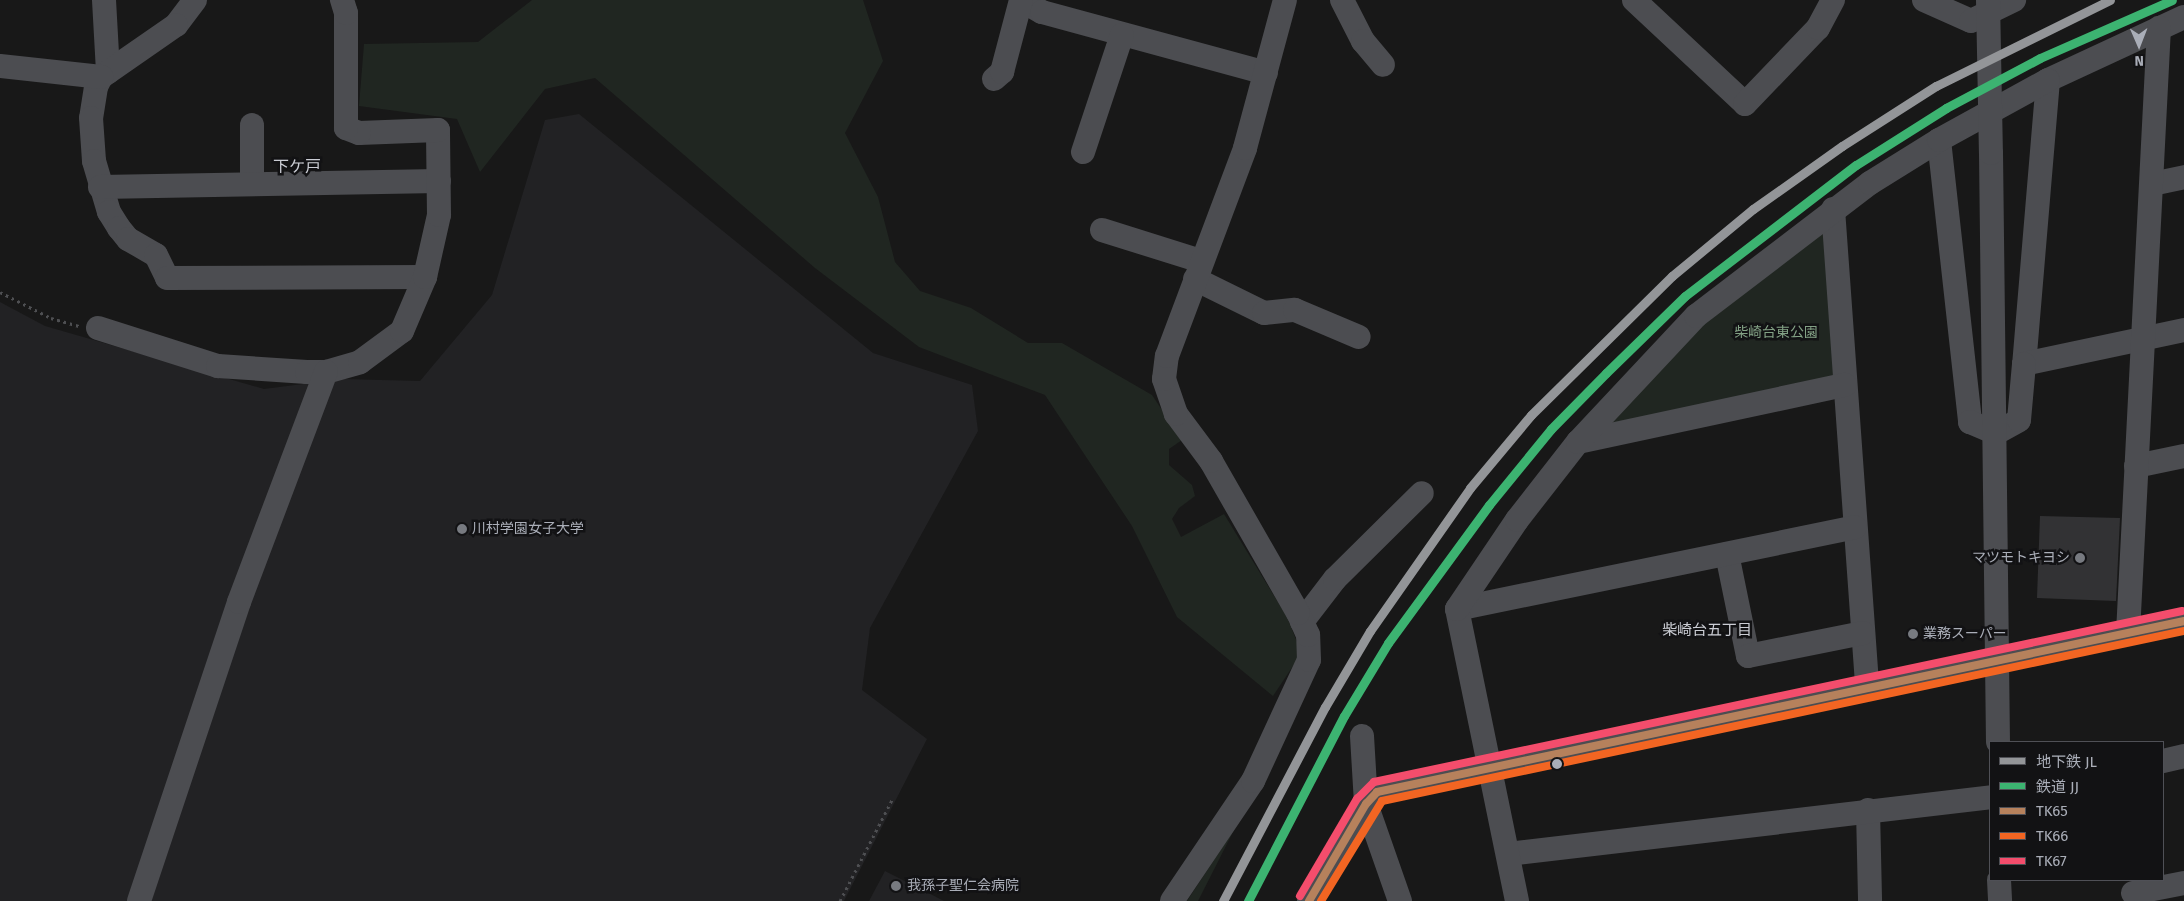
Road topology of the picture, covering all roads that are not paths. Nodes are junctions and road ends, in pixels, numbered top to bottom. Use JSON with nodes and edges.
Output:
{"nodes":[{"id":1,"x":104,"y":0,"type":"edge"},
{"id":2,"x":196,"y":0,"type":"edge"},
{"id":3,"x":342,"y":0,"type":"edge"},
{"id":4,"x":1021,"y":0,"type":"edge"},
{"id":5,"x":1286,"y":0,"type":"edge"},
{"id":6,"x":1342,"y":0,"type":"edge"},
{"id":7,"x":1634,"y":0,"type":"edge"},
{"id":8,"x":1832,"y":0,"type":"edge"},
{"id":9,"x":1924,"y":0,"type":"edge"},
{"id":10,"x":1988,"y":0,"type":"edge"},
{"id":11,"x":2014,"y":0,"type":"edge"},
{"id":12,"x":1949,"y":7,"type":"edge"},
{"id":13,"x":2184,"y":17,"type":"edge"},
{"id":14,"x":2159,"y":28,"type":"junction"},
{"id":15,"x":1122,"y":35,"type":"junction"},
{"id":16,"x":1384,"y":65,"type":"dead end"},
{"id":17,"x":0,"y":66,"type":"edge"},
{"id":18,"x":104,"y":74,"type":"junction"},
{"id":19,"x":1266,"y":74,"type":"junction"},
{"id":20,"x":994,"y":79,"type":"dead end"},
{"id":21,"x":2048,"y":80,"type":"junction"},
{"id":22,"x":252,"y":125,"type":"dead end"},
{"id":23,"x":1939,"y":140,"type":"junction"},
{"id":24,"x":1083,"y":152,"type":"dead end"},
{"id":25,"x":2184,"y":178,"type":"edge"},
{"id":26,"x":439,"y":181,"type":"junction"},
{"id":27,"x":252,"y":184,"type":"junction"},
{"id":28,"x":2152,"y":184,"type":"junction"},
{"id":29,"x":100,"y":187,"type":"junction"},
{"id":30,"x":1833,"y":209,"type":"junction"},
{"id":31,"x":1102,"y":230,"type":"dead end"},
{"id":32,"x":1198,"y":270,"type":"junction"},
{"id":33,"x":425,"y":277,"type":"junction"},
{"id":34,"x":98,"y":328,"type":"road end"},
{"id":35,"x":2184,"y":330,"type":"edge"},
{"id":36,"x":1359,"y":337,"type":"dead end"},
{"id":37,"x":2143,"y":339,"type":"junction"},
{"id":38,"x":2024,"y":364,"type":"junction"},
{"id":39,"x":326,"y":372,"type":"junction"},
{"id":40,"x":1845,"y":385,"type":"junction"},
{"id":41,"x":1996,"y":433,"type":"junction"},
{"id":42,"x":1578,"y":442,"type":"junction"},
{"id":43,"x":2184,"y":456,"type":"edge"},
{"id":44,"x":2136,"y":466,"type":"junction"},
{"id":45,"x":1422,"y":493,"type":"dead end"},
{"id":46,"x":1854,"y":527,"type":"junction"},
{"id":47,"x":1727,"y":554,"type":"junction"},
{"id":48,"x":1457,"y":609,"type":"junction"},
{"id":49,"x":2184,"y":621,"type":"edge"},
{"id":50,"x":1302,"y":622,"type":"junction"},
{"id":51,"x":2128,"y":633,"type":"junction"},
{"id":52,"x":1863,"y":634,"type":"junction"},
{"id":53,"x":1998,"y":661,"type":"junction"},
{"id":54,"x":1867,"y":688,"type":"junction"},
{"id":55,"x":1362,"y":736,"type":"dead end"},
{"id":56,"x":1998,"y":741,"type":"edge"},
{"id":57,"x":2184,"y":756,"type":"edge"},
{"id":58,"x":2164,"y":760,"type":"edge"},
{"id":59,"x":1490,"y":768,"type":"junction"},
{"id":60,"x":1989,"y":796,"type":"edge"},
{"id":61,"x":1366,"y":804,"type":"junction"},
{"id":62,"x":1868,"y":810,"type":"junction"},
{"id":63,"x":1508,"y":854,"type":"junction"},
{"id":64,"x":1999,"y":881,"type":"edge"},
{"id":65,"x":2184,"y":883,"type":"edge"},
{"id":66,"x":2133,"y":891,"type":"edge"},
{"id":67,"x":139,"y":901,"type":"edge"},
{"id":68,"x":1172,"y":901,"type":"edge"},
{"id":69,"x":1310,"y":901,"type":"edge"},
{"id":70,"x":1400,"y":901,"type":"edge"},
{"id":71,"x":1517,"y":901,"type":"edge"},
{"id":72,"x":1870,"y":901,"type":"edge"},
{"id":73,"x":2000,"y":901,"type":"edge"}],
"edges":[{"from":1,"to":18,"type":"street"},
{"from":2,"to":18,"type":"street"},
{"from":3,"to":26,"type":"street"},
{"from":4,"to":15,"type":"street"},
{"from":4,"to":20,"type":"street"},
{"from":5,"to":19,"type":"street"},
{"from":6,"to":16,"type":"street"},
{"from":7,"to":8,"type":"street"},
{"from":9,"to":12,"type":"street"},
{"from":10,"to":41,"type":"street","bridge":true},
{"from":11,"to":12,"type":"street"},
{"from":13,"to":14,"type":"street"},
{"from":14,"to":21,"type":"street"},
{"from":14,"to":28,"type":"street"},
{"from":15,"to":19,"type":"street"},
{"from":15,"to":24,"type":"street"},
{"from":17,"to":18,"type":"street"},
{"from":18,"to":29,"type":"street"},
{"from":19,"to":32,"type":"street"},
{"from":21,"to":23,"type":"street"},
{"from":21,"to":38,"type":"street"},
{"from":22,"to":27,"type":"street"},
{"from":23,"to":30,"type":"street"},
{"from":23,"to":41,"type":"street"},
{"from":25,"to":28,"type":"street"},
{"from":26,"to":27,"type":"street"},
{"from":26,"to":33,"type":"street"},
{"from":27,"to":29,"type":"street"},
{"from":28,"to":37,"type":"street"},
{"from":29,"to":33,"type":"street"},
{"from":30,"to":40,"type":"street"},
{"from":30,"to":42,"type":"street"},
{"from":31,"to":32,"type":"street"},
{"from":32,"to":36,"type":"street"},
{"from":32,"to":50,"type":"street"},
{"from":33,"to":39,"type":"street"},
{"from":34,"to":39,"type":"street"},
{"from":35,"to":37,"type":"street"},
{"from":37,"to":38,"type":"street"},
{"from":37,"to":44,"type":"street"},
{"from":38,"to":41,"type":"street"},
{"from":39,"to":67,"type":"street"},
{"from":40,"to":42,"type":"street"},
{"from":40,"to":46,"type":"street"},
{"from":41,"to":53,"type":"street"},
{"from":42,"to":48,"type":"street"},
{"from":43,"to":44,"type":"street"},
{"from":44,"to":51,"type":"street"},
{"from":45,"to":50,"type":"street"},
{"from":46,"to":47,"type":"street"},
{"from":46,"to":52,"type":"street"},
{"from":47,"to":48,"type":"street"},
{"from":47,"to":52,"type":"street"},
{"from":48,"to":59,"type":"street"},
{"from":49,"to":51,"type":"street"},
{"from":50,"to":68,"type":"street"},
{"from":51,"to":53,"type":"street"},
{"from":52,"to":54,"type":"street"},
{"from":53,"to":54,"type":"street"},
{"from":53,"to":56,"type":"street"},
{"from":54,"to":59,"type":"street"},
{"from":55,"to":61,"type":"street"},
{"from":57,"to":58,"type":"street"},
{"from":59,"to":61,"type":"street"},
{"from":59,"to":63,"type":"street"},
{"from":60,"to":62,"type":"street"},
{"from":61,"to":69,"type":"street"},
{"from":61,"to":70,"type":"street"},
{"from":62,"to":63,"type":"street"},
{"from":62,"to":72,"type":"street"},
{"from":63,"to":71,"type":"street"},
{"from":64,"to":73,"type":"street"},
{"from":65,"to":66,"type":"street"}]}
